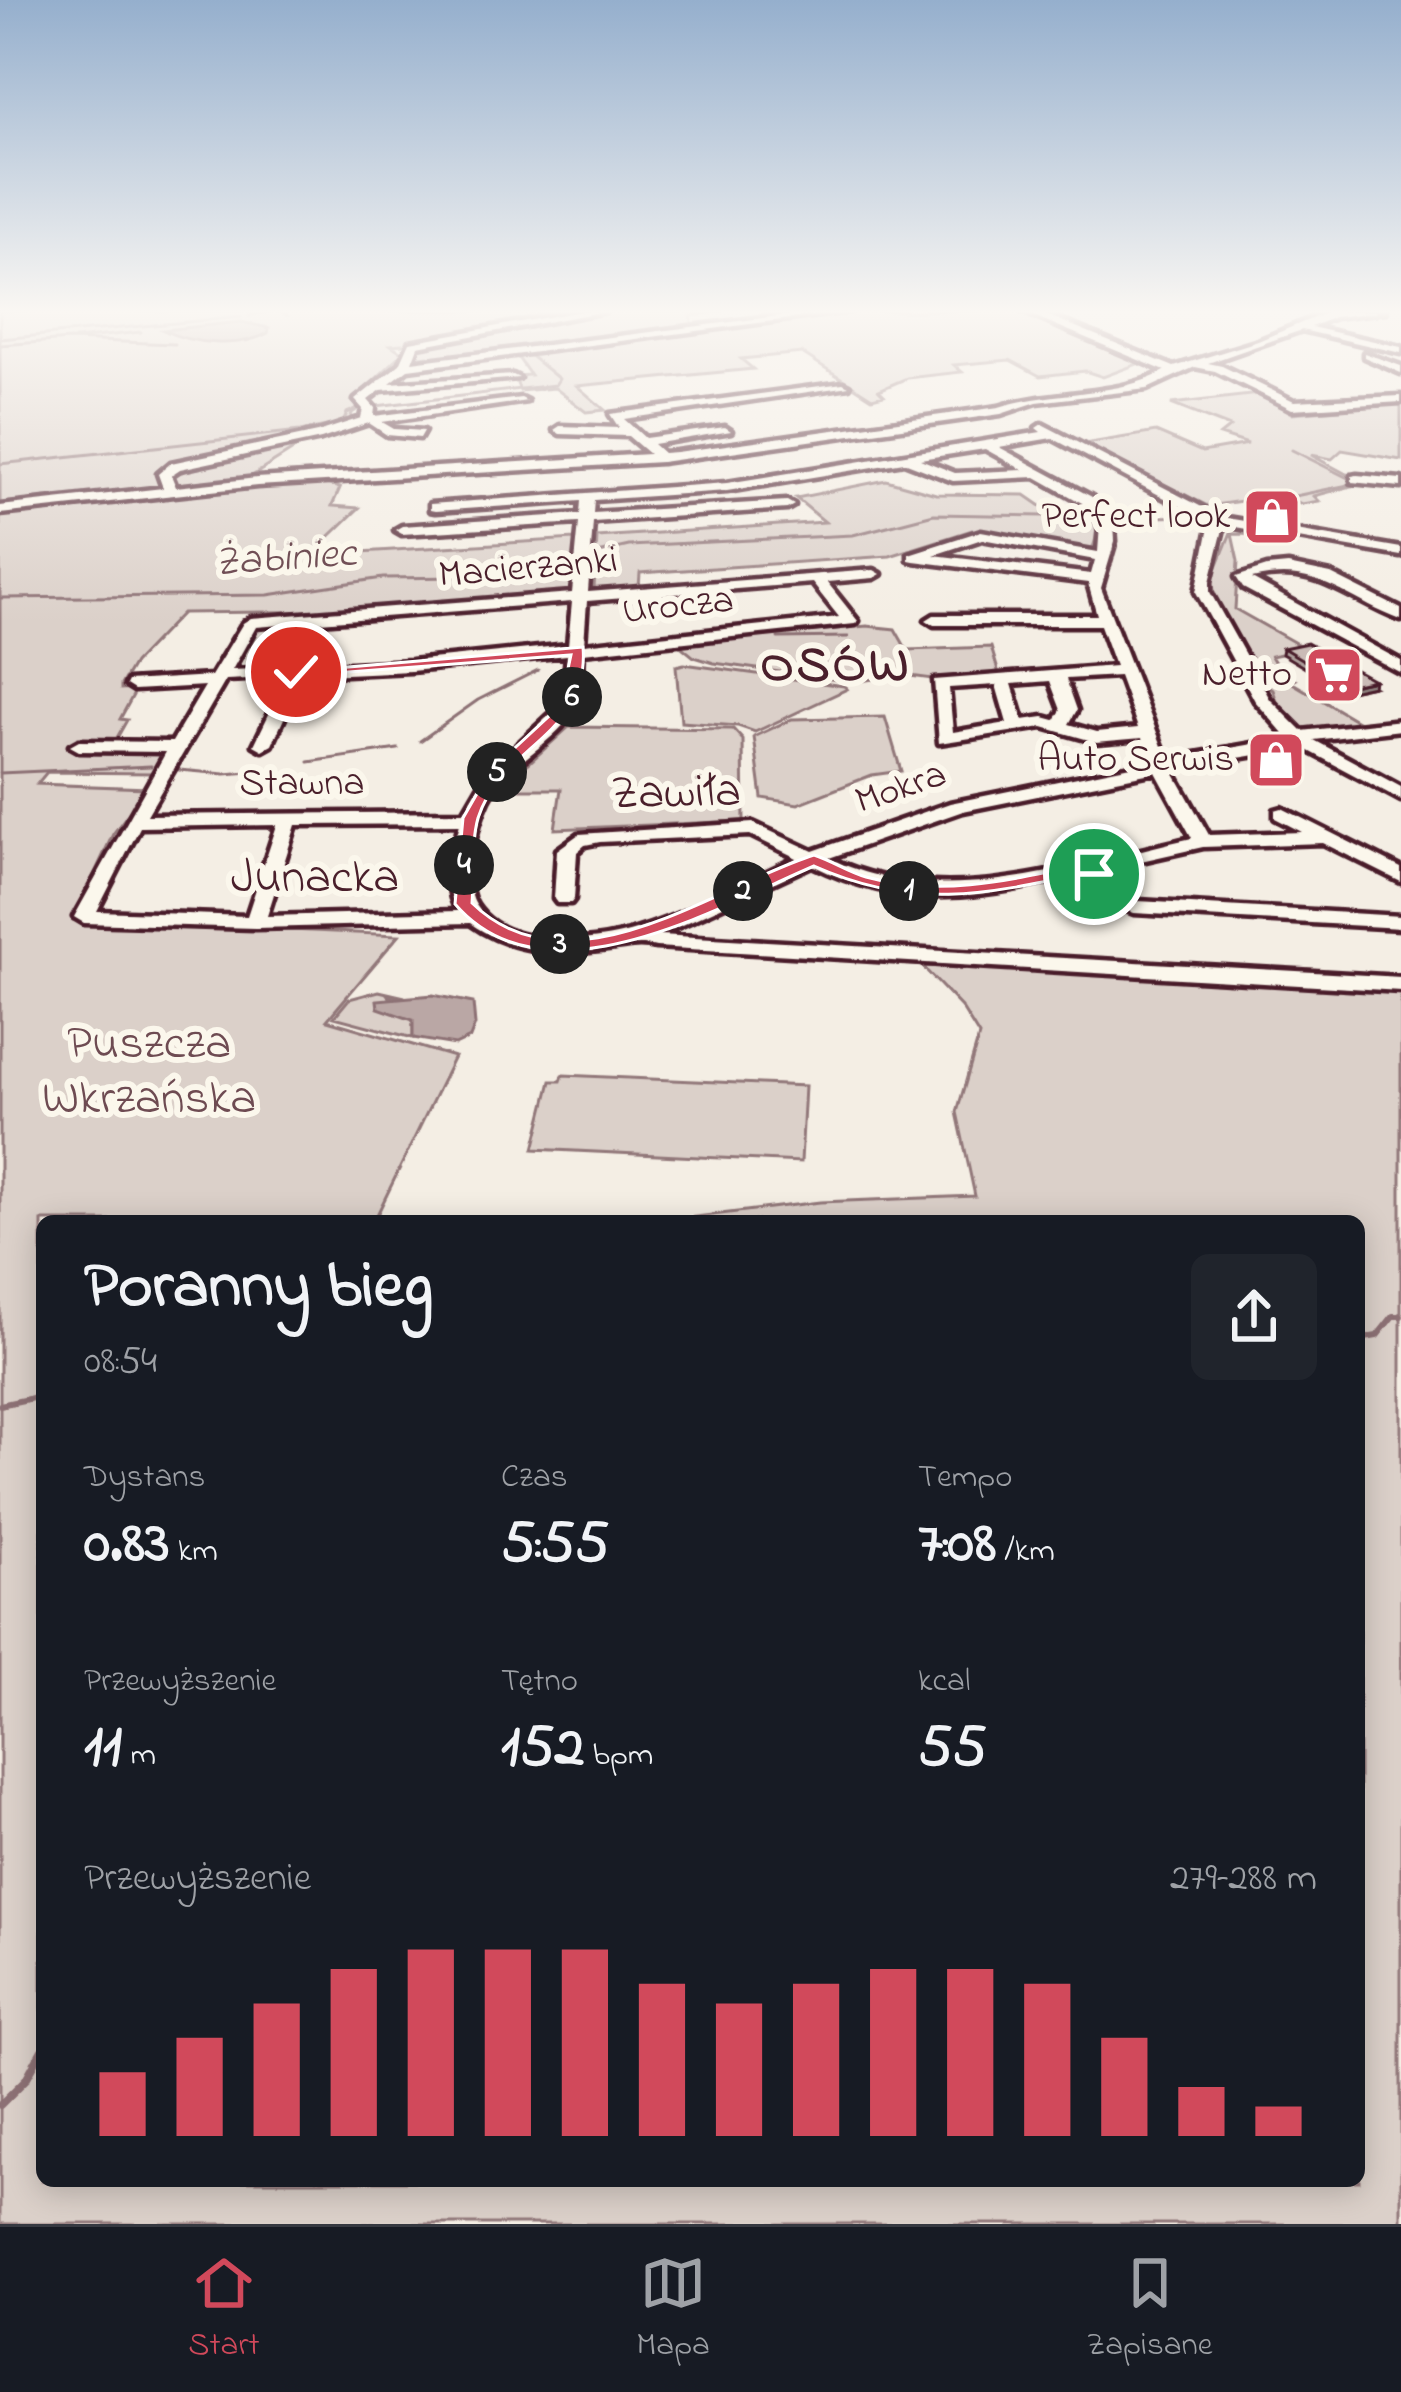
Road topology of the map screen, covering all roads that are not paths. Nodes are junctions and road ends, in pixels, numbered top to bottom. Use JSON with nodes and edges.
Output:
{"nodes":[{"id":1,"x":368,"y":415,"type":"edge"},
{"id":2,"x":410,"y":415,"type":"edge"},
{"id":3,"x":481,"y":415,"type":"edge"},
{"id":4,"x":625,"y":415,"type":"edge"},
{"id":5,"x":967,"y":415,"type":"edge"},
{"id":6,"x":1012,"y":415,"type":"edge"},
{"id":7,"x":368,"y":420,"type":"junction"},
{"id":8,"x":490,"y":422,"type":"dead end"},
{"id":9,"x":560,"y":430,"type":"dead end"},
{"id":10,"x":725,"y":431,"type":"dead end"},
{"id":11,"x":630,"y":432,"type":"junction"},
{"id":12,"x":420,"y":434,"type":"dead end"},
{"id":13,"x":1054,"y":434,"type":"junction"},
{"id":14,"x":643,"y":442,"type":"junction"},
{"id":15,"x":987,"y":445,"type":"junction"},
{"id":16,"x":727,"y":449,"type":"junction"},
{"id":17,"x":661,"y":458,"type":"junction"},
{"id":18,"x":908,"y":459,"type":"junction"},
{"id":19,"x":1038,"y":473,"type":"junction"},
{"id":20,"x":1358,"y":479,"type":"dead end"},
{"id":21,"x":768,"y":482,"type":"junction"},
{"id":22,"x":1401,"y":483,"type":"edge"},
{"id":23,"x":172,"y":493,"type":"junction"},
{"id":24,"x":588,"y":498,"type":"junction"},
{"id":25,"x":787,"y":506,"type":"dead end"},
{"id":26,"x":435,"y":507,"type":"dead end"},
{"id":27,"x":0,"y":510,"type":"edge"},
{"id":28,"x":587,"y":518,"type":"junction"},
{"id":29,"x":1217,"y":520,"type":"junction"},
{"id":30,"x":402,"y":530,"type":"dead end"},
{"id":31,"x":1401,"y":552,"type":"edge"},
{"id":32,"x":1102,"y":557,"type":"junction"},
{"id":33,"x":874,"y":574,"type":"dead end"},
{"id":34,"x":814,"y":577,"type":"junction"},
{"id":35,"x":1094,"y":579,"type":"junction"},
{"id":36,"x":582,"y":597,"type":"junction"},
{"id":37,"x":1401,"y":615,"type":"edge"},
{"id":38,"x":934,"y":620,"type":"dead end"},
{"id":39,"x":1108,"y":620,"type":"junction"},
{"id":40,"x":579,"y":650,"type":"junction"},
{"id":41,"x":1401,"y":668,"type":"edge"},
{"id":42,"x":1127,"y":670,"type":"junction"},
{"id":43,"x":296,"y":672,"type":"junction"},
{"id":44,"x":218,"y":678,"type":"junction"},
{"id":45,"x":1057,"y":678,"type":"junction"},
{"id":46,"x":1003,"y":681,"type":"junction"},
{"id":47,"x":134,"y":685,"type":"dead end"},
{"id":48,"x":1401,"y":724,"type":"edge"},
{"id":49,"x":1060,"y":725,"type":"junction"},
{"id":50,"x":1016,"y":726,"type":"junction"},
{"id":51,"x":1150,"y":732,"type":"junction"},
{"id":52,"x":1298,"y":738,"type":"junction"},
{"id":53,"x":263,"y":745,"type":"dead end"},
{"id":54,"x":79,"y":746,"type":"dead end"},
{"id":55,"x":177,"y":747,"type":"junction"},
{"id":56,"x":1160,"y":763,"type":"junction"},
{"id":57,"x":1401,"y":794,"type":"edge"},
{"id":58,"x":1282,"y":814,"type":"dead end"},
{"id":59,"x":470,"y":818,"type":"junction"},
{"id":60,"x":134,"y":820,"type":"junction"},
{"id":61,"x":288,"y":821,"type":"junction"},
{"id":62,"x":1327,"y":837,"type":"junction"},
{"id":63,"x":1203,"y":842,"type":"junction"},
{"id":64,"x":814,"y":860,"type":"junction"},
{"id":65,"x":1089,"y":868,"type":"junction"},
{"id":66,"x":1401,"y":876,"type":"edge"},
{"id":67,"x":564,"y":899,"type":"dead end"},
{"id":68,"x":472,"y":916,"type":"junction"},
{"id":69,"x":255,"y":922,"type":"junction"},
{"id":70,"x":1401,"y":922,"type":"edge"},
{"id":71,"x":639,"y":935,"type":"junction"},
{"id":72,"x":1401,"y":984,"type":"edge"}],
"edges":[{"from":1,"to":7,"type":"street"},
{"from":2,"to":7,"type":"street"},
{"from":3,"to":8,"type":"street"},
{"from":4,"to":11,"type":"street"},
{"from":5,"to":16,"type":"street"},
{"from":6,"to":13,"type":"street"},
{"from":7,"to":12,"type":"street"},
{"from":7,"to":23,"type":"street"},
{"from":9,"to":11,"type":"street"},
{"from":10,"to":14,"type":"street"},
{"from":11,"to":14,"type":"street"},
{"from":13,"to":15,"type":"street"},
{"from":13,"to":29,"type":"street"},
{"from":14,"to":17,"type":"street"},
{"from":15,"to":18,"type":"street"},
{"from":15,"to":19,"type":"street"},
{"from":16,"to":17,"type":"street"},
{"from":16,"to":21,"type":"street"},
{"from":17,"to":23,"type":"street"},
{"from":18,"to":19,"type":"street"},
{"from":18,"to":21,"type":"street"},
{"from":19,"to":32,"type":"street"},
{"from":20,"to":22,"type":"street"},
{"from":21,"to":24,"type":"street"},
{"from":23,"to":27,"type":"street"},
{"from":24,"to":26,"type":"street"},
{"from":24,"to":28,"type":"street"},
{"from":25,"to":28,"type":"street"},
{"from":28,"to":30,"type":"street"},
{"from":28,"to":36,"type":"street"},
{"from":29,"to":31,"type":"street"},
{"from":29,"to":52,"type":"street"},
{"from":32,"to":35,"type":"street"},
{"from":32,"to":35,"type":"street"},
{"from":33,"to":34,"type":"street","name":"Macierzanki"},
{"from":34,"to":36,"type":"street","name":"Macierzanki"},
{"from":34,"to":40,"type":"street","name":"Urocza"},
{"from":35,"to":39,"type":"street"},
{"from":36,"to":40,"type":"street"},
{"from":36,"to":44,"type":"street","name":"Macierzanki"},
{"from":37,"to":41,"type":"street"},
{"from":38,"to":39,"type":"street"},
{"from":39,"to":42,"type":"street"},
{"from":40,"to":43,"type":"street","name":"Urocza"},
{"from":40,"to":59,"type":"street"},
{"from":42,"to":45,"type":"street"},
{"from":42,"to":51,"type":"street"},
{"from":43,"to":44,"type":"street","name":"Urocza"},
{"from":43,"to":53,"type":"street"},
{"from":44,"to":47,"type":"street","name":"Urocza"},
{"from":44,"to":55,"type":"street"},
{"from":45,"to":46,"type":"street"},
{"from":45,"to":49,"type":"street"},
{"from":46,"to":50,"type":"street"},
{"from":46,"to":50,"type":"street"},
{"from":48,"to":52,"type":"street","name":"Mokra"},
{"from":49,"to":50,"type":"street"},
{"from":49,"to":51,"type":"street"},
{"from":51,"to":56,"type":"street"},
{"from":52,"to":56,"type":"street","name":"Mokra"},
{"from":52,"to":57,"type":"street"},
{"from":54,"to":55,"type":"street"},
{"from":55,"to":60,"type":"street"},
{"from":56,"to":63,"type":"street"},
{"from":56,"to":64,"type":"street","name":"Mokra"},
{"from":58,"to":62,"type":"street"},
{"from":59,"to":61,"type":"street","name":"Stawna"},
{"from":59,"to":68,"type":"street"},
{"from":60,"to":61,"type":"street","name":"Stawna"},
{"from":60,"to":69,"type":"street","name":"Junacka"},
{"from":61,"to":69,"type":"street"},
{"from":62,"to":63,"type":"street","name":"Zawiła"},
{"from":62,"to":66,"type":"street"},
{"from":63,"to":65,"type":"street","name":"Zawiła"},
{"from":64,"to":65,"type":"street","name":"Zawiła"},
{"from":64,"to":67,"type":"street","name":"Zawiła"},
{"from":64,"to":71,"type":"street","name":"Mokra"},
{"from":65,"to":70,"type":"street"},
{"from":68,"to":69,"type":"street","name":"Junacka"},
{"from":68,"to":71,"type":"street","name":"Junacka"},
{"from":71,"to":72,"type":"street","name":"Junacka"}]}
